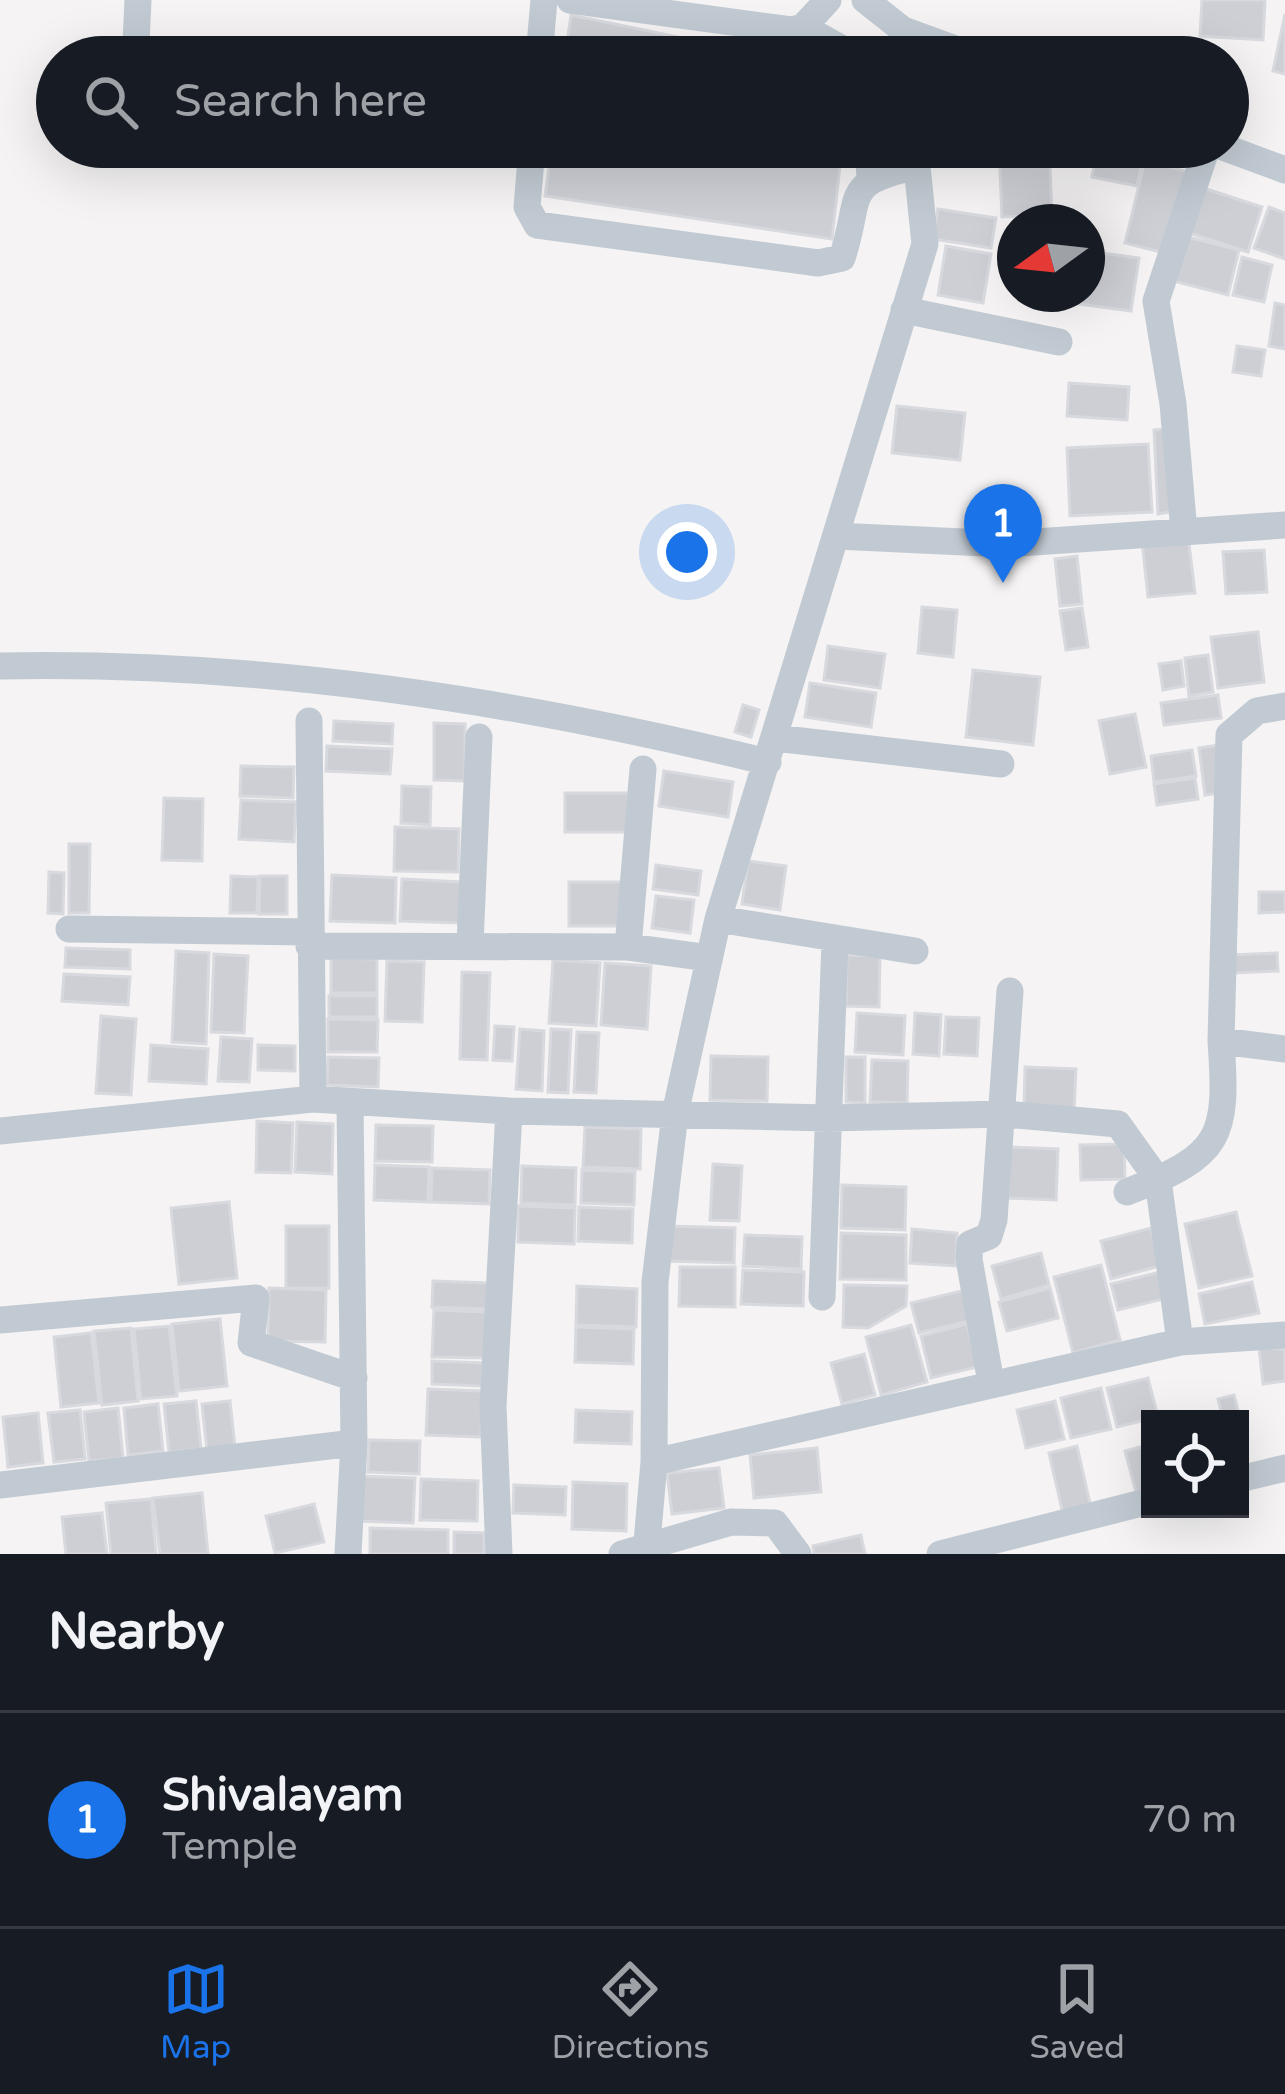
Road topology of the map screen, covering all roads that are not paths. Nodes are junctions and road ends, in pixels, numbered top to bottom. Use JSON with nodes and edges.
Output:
{"nodes":[{"id":1,"x":138,"y":0,"type":"edge"},
{"id":2,"x":544,"y":0,"type":"edge"},
{"id":3,"x":570,"y":0,"type":"edge"},
{"id":4,"x":828,"y":0,"type":"edge"},
{"id":5,"x":865,"y":0,"type":"edge"},
{"id":6,"x":803,"y":27,"type":"junction"},
{"id":7,"x":136,"y":36,"type":"edge"},
{"id":8,"x":541,"y":36,"type":"edge"},
{"id":9,"x":819,"y":36,"type":"edge"},
{"id":10,"x":898,"y":36,"type":"edge"},
{"id":11,"x":1249,"y":157,"type":"edge"},
{"id":12,"x":530,"y":168,"type":"edge"},
{"id":13,"x":870,"y":168,"type":"edge"},
{"id":14,"x":892,"y":168,"type":"edge"},
{"id":15,"x":917,"y":168,"type":"edge"},
{"id":16,"x":1200,"y":168,"type":"edge"},
{"id":17,"x":1285,"y":170,"type":"edge"},
{"id":18,"x":871,"y":178,"type":"junction"},
{"id":19,"x":904,"y":310,"type":"junction"},
{"id":20,"x":1059,"y":342,"type":"dead end"},
{"id":21,"x":1285,"y":525,"type":"edge"},
{"id":22,"x":1184,"y":532,"type":"junction"},
{"id":23,"x":836,"y":536,"type":"junction"},
{"id":24,"x":0,"y":666,"type":"edge"},
{"id":25,"x":1285,"y":706,"type":"edge"},
{"id":26,"x":309,"y":721,"type":"dead end"},
{"id":27,"x":478,"y":737,"type":"dead end"},
{"id":28,"x":772,"y":750,"type":"junction"},
{"id":29,"x":1001,"y":764,"type":"dead end"},
{"id":30,"x":643,"y":769,"type":"dead end"},
{"id":31,"x":718,"y":919,"type":"junction"},
{"id":32,"x":69,"y":929,"type":"dead end"},
{"id":33,"x":309,"y":939,"type":"junction"},
{"id":34,"x":835,"y":941,"type":"junction"},
{"id":35,"x":470,"y":944,"type":"junction"},
{"id":36,"x":628,"y":947,"type":"junction"},
{"id":37,"x":915,"y":950,"type":"dead end"},
{"id":38,"x":709,"y":958,"type":"junction"},
{"id":39,"x":1010,"y":991,"type":"dead end"},
{"id":40,"x":1221,"y":1041,"type":"junction"},
{"id":41,"x":1285,"y":1049,"type":"edge"},
{"id":42,"x":313,"y":1099,"type":"junction"},
{"id":43,"x":350,"y":1103,"type":"junction"},
{"id":44,"x":509,"y":1111,"type":"junction"},
{"id":45,"x":675,"y":1114,"type":"junction"},
{"id":46,"x":1005,"y":1114,"type":"junction"},
{"id":47,"x":830,"y":1118,"type":"junction"},
{"id":48,"x":0,"y":1131,"type":"edge"},
{"id":49,"x":1158,"y":1180,"type":"junction"},
{"id":50,"x":1127,"y":1192,"type":"dead end"},
{"id":51,"x":822,"y":1297,"type":"dead end"},
{"id":52,"x":0,"y":1320,"type":"edge"},
{"id":53,"x":1285,"y":1335,"type":"edge"},
{"id":54,"x":1180,"y":1342,"type":"junction"},
{"id":55,"x":354,"y":1378,"type":"junction"},
{"id":56,"x":992,"y":1383,"type":"junction"},
{"id":57,"x":354,"y":1443,"type":"junction"},
{"id":58,"x":654,"y":1462,"type":"junction"},
{"id":59,"x":1285,"y":1468,"type":"edge"},
{"id":60,"x":1249,"y":1477,"type":"edge"},
{"id":61,"x":0,"y":1485,"type":"edge"},
{"id":62,"x":1141,"y":1503,"type":"edge"},
{"id":63,"x":638,"y":1552,"type":"edge"},
{"id":64,"x":348,"y":1554,"type":"edge"},
{"id":65,"x":500,"y":1554,"type":"edge"},
{"id":66,"x":798,"y":1554,"type":"edge"},
{"id":67,"x":940,"y":1554,"type":"edge"}],
"edges":[{"from":1,"to":7,"type":"street"},
{"from":2,"to":8,"type":"street"},
{"from":3,"to":6,"type":"street"},
{"from":4,"to":6,"type":"street"},
{"from":5,"to":10,"type":"street"},
{"from":6,"to":9,"type":"street"},
{"from":11,"to":17,"type":"street"},
{"from":12,"to":18,"type":"street"},
{"from":13,"to":18,"type":"street"},
{"from":14,"to":18,"type":"street"},
{"from":15,"to":19,"type":"street"},
{"from":16,"to":22,"type":"street"},
{"from":19,"to":20,"type":"street"},
{"from":19,"to":23,"type":"street"},
{"from":21,"to":22,"type":"street"},
{"from":22,"to":23,"type":"street"},
{"from":23,"to":28,"type":"street"},
{"from":24,"to":28,"type":"street"},
{"from":25,"to":40,"type":"street"},
{"from":26,"to":33,"type":"street"},
{"from":27,"to":35,"type":"street"},
{"from":28,"to":29,"type":"street"},
{"from":28,"to":31,"type":"street"},
{"from":30,"to":36,"type":"street"},
{"from":31,"to":34,"type":"street"},
{"from":31,"to":38,"type":"street"},
{"from":32,"to":33,"type":"street"},
{"from":33,"to":35,"type":"street"},
{"from":33,"to":42,"type":"street"},
{"from":34,"to":37,"type":"street"},
{"from":34,"to":47,"type":"street"},
{"from":35,"to":36,"type":"street"},
{"from":36,"to":38,"type":"street"},
{"from":38,"to":45,"type":"street"},
{"from":39,"to":46,"type":"street"},
{"from":40,"to":41,"type":"street"},
{"from":40,"to":49,"type":"street"},
{"from":42,"to":43,"type":"street"},
{"from":42,"to":48,"type":"street"},
{"from":43,"to":44,"type":"street"},
{"from":43,"to":55,"type":"street"},
{"from":44,"to":45,"type":"street"},
{"from":44,"to":65,"type":"street"},
{"from":45,"to":47,"type":"street"},
{"from":45,"to":58,"type":"street"},
{"from":46,"to":47,"type":"street"},
{"from":46,"to":49,"type":"street"},
{"from":46,"to":56,"type":"street"},
{"from":47,"to":51,"type":"street"},
{"from":49,"to":50,"type":"street"},
{"from":49,"to":54,"type":"street"},
{"from":52,"to":55,"type":"street"},
{"from":53,"to":54,"type":"street"},
{"from":54,"to":56,"type":"street"},
{"from":55,"to":57,"type":"street"},
{"from":56,"to":58,"type":"street"},
{"from":57,"to":61,"type":"street"},
{"from":57,"to":64,"type":"street"},
{"from":58,"to":63,"type":"street"},
{"from":59,"to":60,"type":"street"},
{"from":62,"to":67,"type":"street"},
{"from":63,"to":66,"type":"street"}]}
